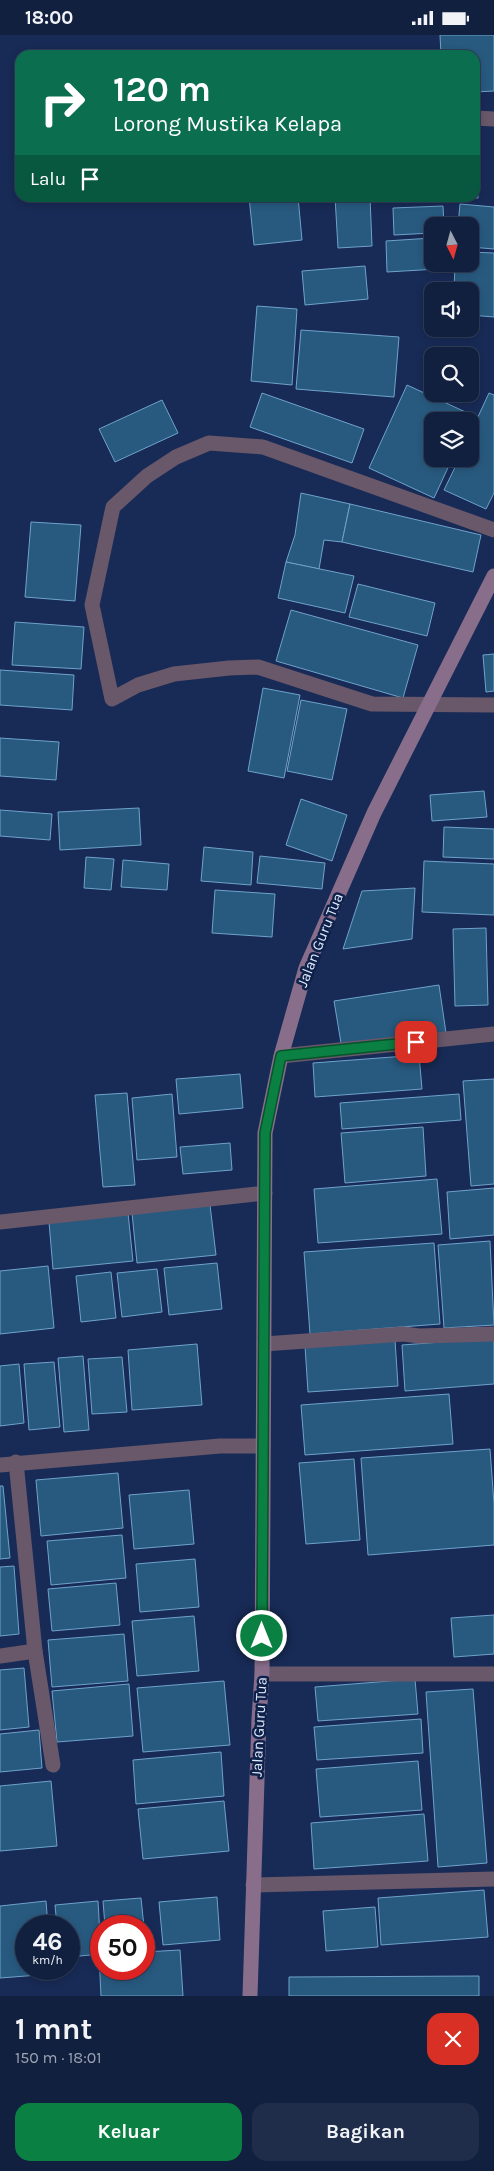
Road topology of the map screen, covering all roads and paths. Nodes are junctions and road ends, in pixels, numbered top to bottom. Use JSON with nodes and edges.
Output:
{"nodes":[{"id":1,"x":480,"y":118,"type":"edge"},
{"id":2,"x":494,"y":119,"type":"edge"},
{"id":3,"x":494,"y":530,"type":"edge"},
{"id":4,"x":494,"y":575,"type":"edge"},
{"id":5,"x":428,"y":705,"type":"junction"},
{"id":6,"x":494,"y":705,"type":"edge"},
{"id":7,"x":494,"y":1034,"type":"edge"},
{"id":8,"x":281,"y":1056,"type":"junction"},
{"id":9,"x":265,"y":1193,"type":"junction"},
{"id":10,"x":0,"y":1222,"type":"edge"},
{"id":11,"x":494,"y":1334,"type":"edge"},
{"id":12,"x":264,"y":1345,"type":"junction"},
{"id":13,"x":263,"y":1445,"type":"junction"},
{"id":14,"x":16,"y":1462,"type":"junction"},
{"id":15,"x":0,"y":1465,"type":"edge"},
{"id":16,"x":35,"y":1651,"type":"junction"},
{"id":17,"x":0,"y":1656,"type":"edge"},
{"id":18,"x":262,"y":1674,"type":"junction"},
{"id":19,"x":494,"y":1674,"type":"edge"},
{"id":20,"x":53,"y":1765,"type":"dead end"},
{"id":21,"x":494,"y":1879,"type":"edge"},
{"id":22,"x":253,"y":1885,"type":"junction"},
{"id":23,"x":250,"y":1996,"type":"edge"}],
"edges":[{"from":1,"to":2,"type":"street"},
{"from":3,"to":5,"type":"street"},
{"from":4,"to":5,"type":"main road","name":"Jalan Guru Tua"},
{"from":5,"to":6,"type":"street"},
{"from":5,"to":8,"type":"main road","name":"Jalan Guru Tua"},
{"from":7,"to":8,"type":"street"},
{"from":8,"to":9,"type":"main road","name":"Jalan Guru Tua"},
{"from":9,"to":10,"type":"street"},
{"from":9,"to":12,"type":"main road","name":"Jalan Guru Tua"},
{"from":11,"to":12,"type":"street"},
{"from":12,"to":13,"type":"main road","name":"Jalan Guru Tua"},
{"from":13,"to":14,"type":"street"},
{"from":13,"to":18,"type":"main road","name":"Jalan Guru Tua"},
{"from":14,"to":15,"type":"street"},
{"from":14,"to":16,"type":"street"},
{"from":16,"to":17,"type":"street"},
{"from":16,"to":20,"type":"street"},
{"from":18,"to":19,"type":"street"},
{"from":18,"to":22,"type":"main road","name":"Jalan Guru Tua"},
{"from":21,"to":22,"type":"street"},
{"from":22,"to":23,"type":"main road","name":"Jalan Guru Tua"}]}
